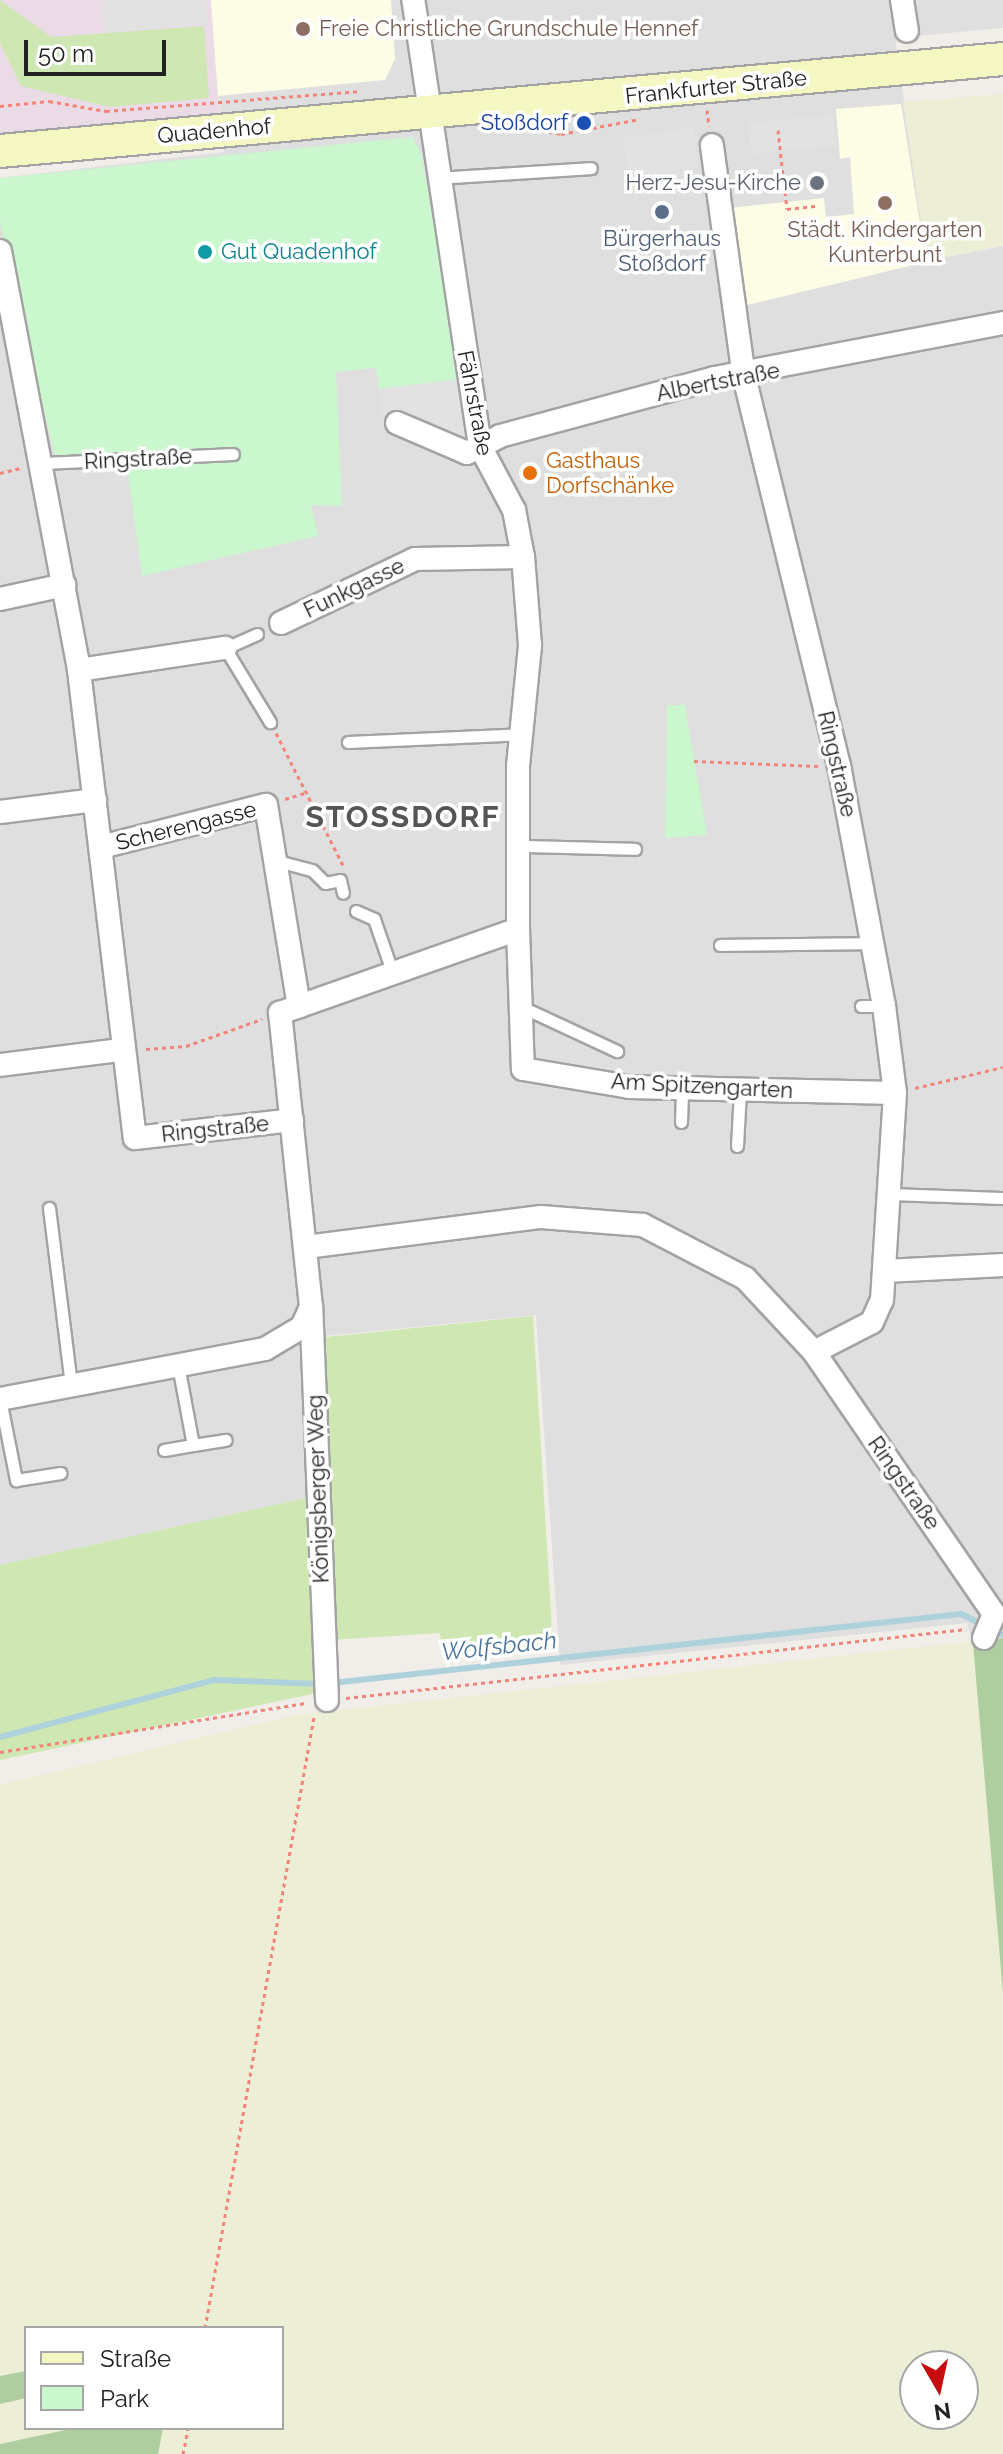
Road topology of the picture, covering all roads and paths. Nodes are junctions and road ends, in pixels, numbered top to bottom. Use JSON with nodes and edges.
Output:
{"nodes":[{"id":1,"x":413,"y":0,"type":"edge"},
{"id":2,"x":902,"y":0,"type":"edge"},
{"id":3,"x":907,"y":31,"type":"dead end"},
{"id":4,"x":1003,"y":59,"type":"edge"},
{"id":5,"x":704,"y":87,"type":"junction"},
{"id":6,"x":366,"y":92,"type":"dead end"},
{"id":7,"x":0,"y":106,"type":"edge"},
{"id":8,"x":429,"y":112,"type":"junction"},
{"id":9,"x":778,"y":130,"type":"dead end"},
{"id":10,"x":712,"y":145,"type":"joint"},
{"id":11,"x":0,"y":151,"type":"edge"},
{"id":12,"x":591,"y":168,"type":"dead end"},
{"id":13,"x":783,"y":176,"type":"junction"},
{"id":14,"x":437,"y":178,"type":"junction"},
{"id":15,"x":718,"y":183,"type":"junction"},
{"id":16,"x":817,"y":206,"type":"dead end"},
{"id":17,"x":0,"y":251,"type":"edge"},
{"id":18,"x":1003,"y":323,"type":"edge"},
{"id":19,"x":744,"y":377,"type":"junction"},
{"id":20,"x":397,"y":423,"type":"dead end"},
{"id":21,"x":480,"y":446,"type":"junction"},
{"id":22,"x":233,"y":454,"type":"dead end"},
{"id":23,"x":44,"y":463,"type":"junction"},
{"id":24,"x":523,"y":557,"type":"junction"},
{"id":25,"x":65,"y":585,"type":"junction"},
{"id":26,"x":0,"y":599,"type":"edge"},
{"id":27,"x":281,"y":623,"type":"dead end"},
{"id":28,"x":257,"y":634,"type":"dead end"},
{"id":29,"x":225,"y":648,"type":"junction"},
{"id":30,"x":79,"y":670,"type":"junction"},
{"id":31,"x":270,"y":722,"type":"joint"},
{"id":32,"x":521,"y":734,"type":"junction"},
{"id":33,"x":348,"y":742,"type":"dead end"},
{"id":34,"x":694,"y":761,"type":"dead end"},
{"id":35,"x":839,"y":766,"type":"junction"},
{"id":36,"x":95,"y":800,"type":"junction"},
{"id":37,"x":0,"y":812,"type":"edge"},
{"id":38,"x":522,"y":846,"type":"junction"},
{"id":39,"x":101,"y":847,"type":"junction"},
{"id":40,"x":635,"y":849,"type":"dead end"},
{"id":41,"x":274,"y":859,"type":"junction"},
{"id":42,"x":343,"y":893,"type":"dead end"},
{"id":43,"x":356,"y":911,"type":"joint"},
{"id":44,"x":518,"y":929,"type":"junction"},
{"id":45,"x":875,"y":943,"type":"junction"},
{"id":46,"x":720,"y":945,"type":"dead end"},
{"id":47,"x":392,"y":971,"type":"junction"},
{"id":48,"x":861,"y":1006,"type":"dead end"},
{"id":49,"x":884,"y":1006,"type":"junction"},
{"id":50,"x":522,"y":1007,"type":"junction"},
{"id":51,"x":290,"y":1010,"type":"junction"},
{"id":52,"x":120,"y":1050,"type":"junction"},
{"id":53,"x":617,"y":1051,"type":"dead end"},
{"id":54,"x":0,"y":1065,"type":"edge"},
{"id":55,"x":1003,"y":1067,"type":"edge"},
{"id":56,"x":682,"y":1088,"type":"junction"},
{"id":57,"x":740,"y":1090,"type":"junction"},
{"id":58,"x":895,"y":1093,"type":"junction"},
{"id":59,"x":292,"y":1120,"type":"junction"},
{"id":60,"x":681,"y":1122,"type":"dead end"},
{"id":61,"x":737,"y":1146,"type":"dead end"},
{"id":62,"x":889,"y":1194,"type":"junction"},
{"id":63,"x":1003,"y":1198,"type":"edge"},
{"id":64,"x":49,"y":1208,"type":"dead end"},
{"id":65,"x":306,"y":1247,"type":"junction"},
{"id":66,"x":1003,"y":1265,"type":"edge"},
{"id":67,"x":886,"y":1271,"type":"junction"},
{"id":68,"x":311,"y":1307,"type":"junction"},
{"id":69,"x":814,"y":1352,"type":"junction"},
{"id":70,"x":178,"y":1365,"type":"junction"},
{"id":71,"x":71,"y":1385,"type":"junction"},
{"id":72,"x":0,"y":1399,"type":"edge"},
{"id":73,"x":226,"y":1440,"type":"dead end"},
{"id":74,"x":193,"y":1445,"type":"junction"},
{"id":75,"x":164,"y":1450,"type":"dead end"},
{"id":76,"x":60,"y":1473,"type":"dead end"},
{"id":77,"x":984,"y":1638,"type":"joint"},
{"id":78,"x":327,"y":1700,"type":"junction"},
{"id":79,"x":0,"y":1752,"type":"edge"},
{"id":80,"x":205,"y":2326,"type":"edge"},
{"id":81,"x":188,"y":2430,"type":"edge"},
{"id":82,"x":183,"y":2454,"type":"edge"}],
"edges":[{"from":1,"to":8,"type":"street","name":"Fährstraße"},
{"from":2,"to":3,"type":"street"},
{"from":4,"to":5,"type":"main road","name":"Frankfurter Straße"},
{"from":5,"to":8,"type":"main road","name":"Frankfurter Straße"},
{"from":5,"to":10,"type":"path"},
{"from":6,"to":7,"type":"path"},
{"from":8,"to":11,"type":"main road","name":"Quadenhof"},
{"from":8,"to":14,"type":"street","name":"Fährstraße"},
{"from":9,"to":13,"type":"path"},
{"from":10,"to":15,"type":"street","name":"Ringstraße"},
{"from":12,"to":14,"type":"lane"},
{"from":13,"to":15,"type":"path"},
{"from":13,"to":16,"type":"path"},
{"from":14,"to":21,"type":"street","name":"Fährstraße"},
{"from":15,"to":19,"type":"street","name":"Ringstraße"},
{"from":17,"to":23,"type":"street","name":"Ringstraße"},
{"from":18,"to":19,"type":"street","name":"Albertstraße"},
{"from":19,"to":21,"type":"street","name":"Albertstraße"},
{"from":19,"to":35,"type":"street","name":"Ringstraße"},
{"from":20,"to":21,"type":"street","name":"Albertstraße"},
{"from":21,"to":24,"type":"street","name":"Fährstraße"},
{"from":22,"to":23,"type":"lane","name":"Ringstraße"},
{"from":23,"to":25,"type":"street","name":"Ringstraße"},
{"from":24,"to":27,"type":"street","name":"Funkgasse"},
{"from":24,"to":32,"type":"street","name":"Fährstraße"},
{"from":25,"to":26,"type":"street"},
{"from":25,"to":30,"type":"street","name":"Ringstraße"},
{"from":28,"to":29,"type":"lane"},
{"from":29,"to":30,"type":"street"},
{"from":29,"to":31,"type":"lane"},
{"from":30,"to":36,"type":"street","name":"Ringstraße"},
{"from":31,"to":43,"type":"path"},
{"from":32,"to":33,"type":"lane"},
{"from":32,"to":38,"type":"street","name":"Fährstraße"},
{"from":34,"to":35,"type":"path"},
{"from":35,"to":45,"type":"street","name":"Ringstraße"},
{"from":36,"to":37,"type":"street"},
{"from":36,"to":39,"type":"street","name":"Ringstraße"},
{"from":38,"to":40,"type":"lane"},
{"from":38,"to":44,"type":"street","name":"Fährstraße"},
{"from":39,"to":41,"type":"street","name":"Scherengasse"},
{"from":39,"to":52,"type":"street","name":"Ringstraße"},
{"from":41,"to":42,"type":"lane"},
{"from":41,"to":51,"type":"street","name":"Scherengasse"},
{"from":43,"to":47,"type":"lane"},
{"from":44,"to":47,"type":"street"},
{"from":44,"to":50,"type":"street","name":"Am Spitzengarten"},
{"from":45,"to":46,"type":"lane"},
{"from":45,"to":49,"type":"street","name":"Ringstraße"},
{"from":47,"to":51,"type":"street"},
{"from":48,"to":49,"type":"lane"},
{"from":49,"to":58,"type":"street","name":"Ringstraße"},
{"from":50,"to":53,"type":"lane","name":"Am Spitzengarten"},
{"from":50,"to":56,"type":"street","name":"Am Spitzengarten"},
{"from":51,"to":52,"type":"path"},
{"from":51,"to":59,"type":"street"},
{"from":52,"to":54,"type":"street"},
{"from":52,"to":59,"type":"street","name":"Ringstraße"},
{"from":55,"to":58,"type":"path"},
{"from":56,"to":57,"type":"street","name":"Am Spitzengarten"},
{"from":56,"to":60,"type":"lane"},
{"from":57,"to":58,"type":"street","name":"Am Spitzengarten"},
{"from":57,"to":61,"type":"lane"},
{"from":58,"to":62,"type":"street","name":"Ringstraße"},
{"from":59,"to":65,"type":"street","name":"Ringstraße"},
{"from":62,"to":63,"type":"lane"},
{"from":62,"to":67,"type":"street","name":"Ringstraße"},
{"from":64,"to":71,"type":"lane"},
{"from":65,"to":68,"type":"street","name":"Königsberger Weg"},
{"from":65,"to":69,"type":"street","name":"Ringstraße"},
{"from":66,"to":67,"type":"street"},
{"from":67,"to":69,"type":"street","name":"Ringstraße"},
{"from":68,"to":70,"type":"street"},
{"from":68,"to":78,"type":"street","name":"Königsberger Weg"},
{"from":69,"to":77,"type":"street","name":"Ringstraße"},
{"from":70,"to":71,"type":"street"},
{"from":70,"to":74,"type":"lane"},
{"from":71,"to":72,"type":"street"},
{"from":72,"to":76,"type":"lane"},
{"from":73,"to":74,"type":"lane"},
{"from":74,"to":75,"type":"lane"},
{"from":77,"to":78,"type":"path"},
{"from":78,"to":79,"type":"path"},
{"from":78,"to":80,"type":"path"},
{"from":81,"to":82,"type":"path"}]}
